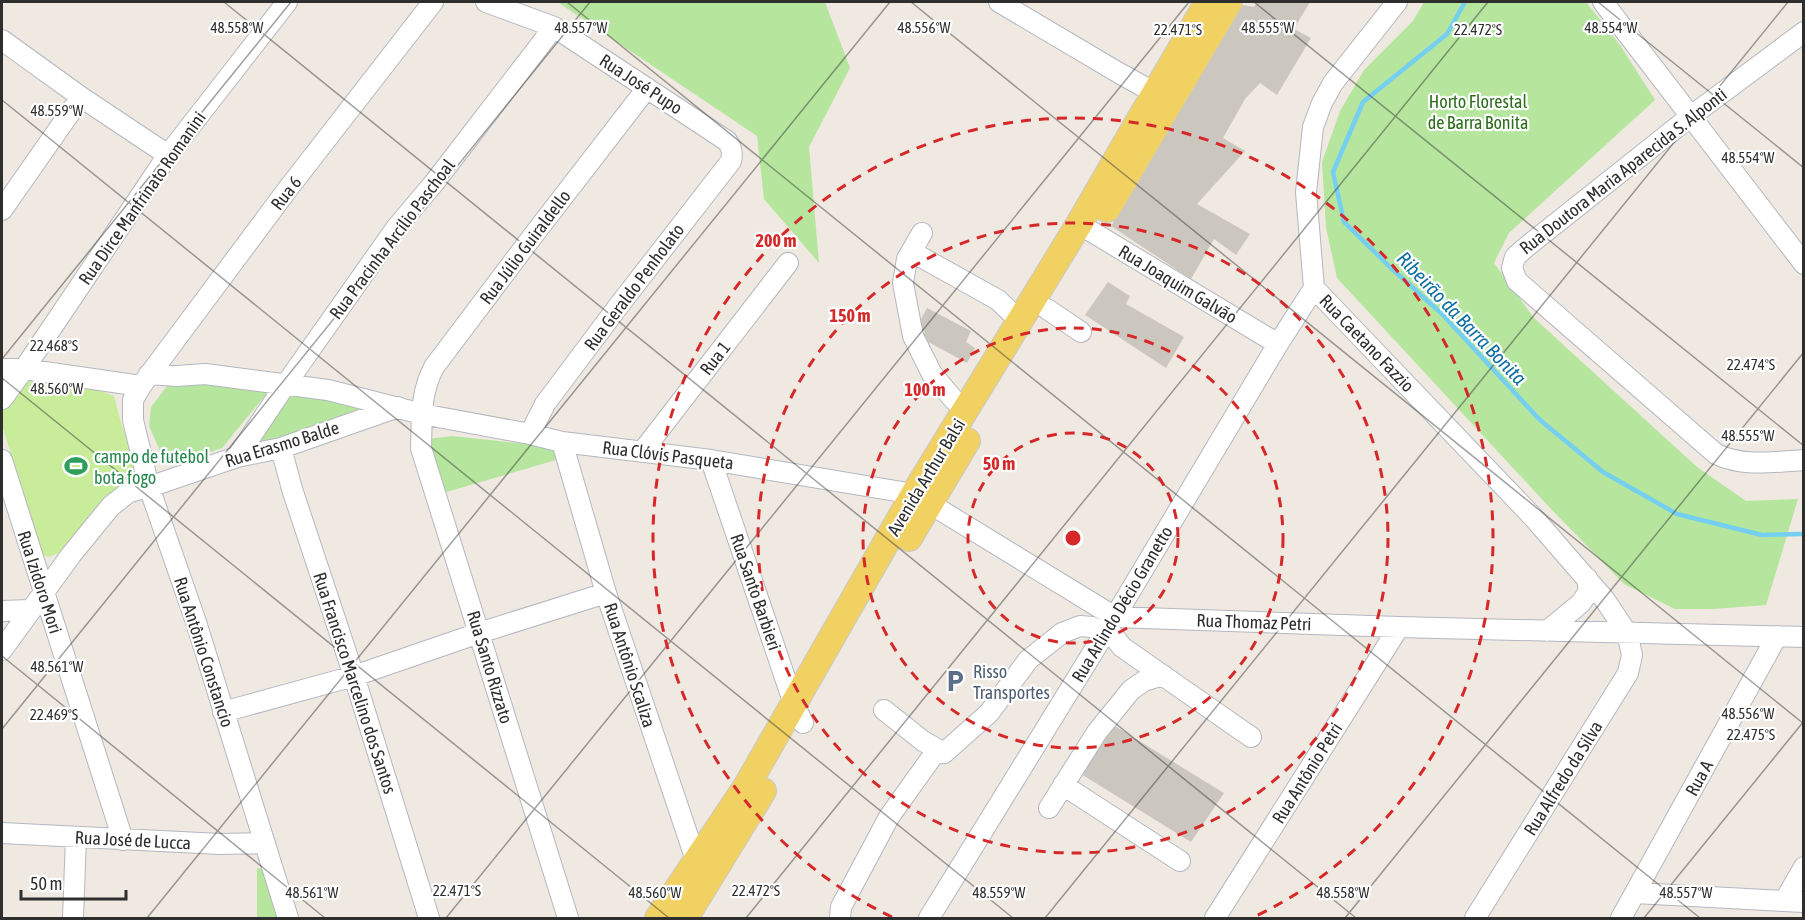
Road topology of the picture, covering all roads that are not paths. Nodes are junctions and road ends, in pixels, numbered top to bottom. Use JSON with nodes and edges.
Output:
{"nodes":[{"id":1,"x":287,"y":2,"type":"edge"},
{"id":2,"x":433,"y":2,"type":"edge"},
{"id":3,"x":486,"y":2,"type":"edge"},
{"id":4,"x":999,"y":2,"type":"edge"},
{"id":5,"x":1208,"y":2,"type":"edge"},
{"id":6,"x":1229,"y":2,"type":"edge"},
{"id":7,"x":1397,"y":2,"type":"edge"},
{"id":8,"x":1603,"y":2,"type":"edge"},
{"id":9,"x":554,"y":27,"type":"junction"},
{"id":10,"x":1803,"y":32,"type":"edge"},
{"id":11,"x":2,"y":40,"type":"edge"},
{"id":12,"x":647,"y":88,"type":"junction"},
{"id":13,"x":81,"y":97,"type":"junction"},
{"id":14,"x":1163,"y":97,"type":"junction"},
{"id":15,"x":1691,"y":116,"type":"junction"},
{"id":16,"x":727,"y":141,"type":"joint"},
{"id":17,"x":168,"y":155,"type":"junction"},
{"id":18,"x":2,"y":210,"type":"edge"},
{"id":19,"x":1086,"y":228,"type":"junction"},
{"id":20,"x":922,"y":233,"type":"dead end"},
{"id":21,"x":912,"y":252,"type":"junction"},
{"id":22,"x":788,"y":263,"type":"dead end"},
{"id":23,"x":1803,"y":264,"type":"edge"},
{"id":24,"x":1314,"y":288,"type":"junction"},
{"id":25,"x":1047,"y":309,"type":"junction"},
{"id":26,"x":1020,"y":321,"type":"junction"},
{"id":27,"x":1081,"y":332,"type":"dead end"},
{"id":28,"x":1278,"y":344,"type":"junction"},
{"id":29,"x":2,"y":369,"type":"edge"},
{"id":30,"x":24,"y":369,"type":"junction"},
{"id":31,"x":145,"y":380,"type":"junction"},
{"id":32,"x":286,"y":384,"type":"junction"},
{"id":33,"x":2,"y":399,"type":"edge"},
{"id":34,"x":398,"y":407,"type":"junction"},
{"id":35,"x":973,"y":413,"type":"junction"},
{"id":36,"x":422,"y":414,"type":"junction"},
{"id":37,"x":530,"y":434,"type":"junction"},
{"id":38,"x":562,"y":442,"type":"junction"},
{"id":39,"x":280,"y":448,"type":"junction"},
{"id":40,"x":642,"y":452,"type":"junction"},
{"id":41,"x":237,"y":457,"type":"junction"},
{"id":42,"x":2,"y":460,"type":"edge"},
{"id":43,"x":711,"y":460,"type":"junction"},
{"id":44,"x":1803,"y":460,"type":"edge"},
{"id":45,"x":149,"y":487,"type":"junction"},
{"id":46,"x":922,"y":499,"type":"junction"},
{"id":47,"x":1587,"y":578,"type":"junction"},
{"id":48,"x":606,"y":593,"type":"junction"},
{"id":49,"x":43,"y":594,"type":"junction"},
{"id":50,"x":30,"y":610,"type":"junction"},
{"id":51,"x":2,"y":611,"type":"edge"},
{"id":52,"x":1399,"y":627,"type":"junction"},
{"id":53,"x":1107,"y":630,"type":"junction"},
{"id":54,"x":1547,"y":631,"type":"junction"},
{"id":55,"x":479,"y":633,"type":"junction"},
{"id":56,"x":1628,"y":633,"type":"junction"},
{"id":57,"x":1777,"y":636,"type":"junction"},
{"id":58,"x":1803,"y":637,"type":"edge"},
{"id":59,"x":2,"y":650,"type":"edge"},
{"id":60,"x":1163,"y":675,"type":"junction"},
{"id":61,"x":354,"y":676,"type":"junction"},
{"id":62,"x":884,"y":710,"type":"dead end"},
{"id":63,"x":223,"y":712,"type":"junction"},
{"id":64,"x":798,"y":714,"type":"junction"},
{"id":65,"x":1251,"y":737,"type":"dead end"},
{"id":66,"x":937,"y":750,"type":"junction"},
{"id":67,"x":1063,"y":785,"type":"junction"},
{"id":68,"x":1049,"y":808,"type":"dead end"},
{"id":69,"x":2,"y":833,"type":"edge"},
{"id":70,"x":76,"y":837,"type":"junction"},
{"id":71,"x":123,"y":840,"type":"junction"},
{"id":72,"x":266,"y":843,"type":"junction"},
{"id":73,"x":1180,"y":861,"type":"dead end"},
{"id":74,"x":1803,"y":867,"type":"edge"},
{"id":75,"x":701,"y":874,"type":"junction"},
{"id":76,"x":1635,"y":893,"type":"junction"},
{"id":77,"x":1794,"y":901,"type":"edge"},
{"id":78,"x":74,"y":918,"type":"edge"},
{"id":79,"x":288,"y":918,"type":"edge"},
{"id":80,"x":429,"y":918,"type":"edge"},
{"id":81,"x":568,"y":918,"type":"edge"},
{"id":82,"x":658,"y":918,"type":"edge"},
{"id":83,"x":686,"y":918,"type":"edge"},
{"id":84,"x":840,"y":918,"type":"edge"},
{"id":85,"x":929,"y":918,"type":"edge"},
{"id":86,"x":1215,"y":918,"type":"edge"},
{"id":87,"x":1476,"y":918,"type":"edge"},
{"id":88,"x":1621,"y":918,"type":"edge"}],
"edges":[{"from":1,"to":17,"type":"street","name":"Rua Dirce Manfrinato Romanini"},
{"from":2,"to":31,"type":"street","name":"Rua 6"},
{"from":3,"to":9,"type":"street","name":"Rua José Pupo"},
{"from":4,"to":14,"type":"street"},
{"from":5,"to":14,"type":"main road","name":"Avenida Arthur Balsi"},
{"from":6,"to":14,"type":"main road","name":"Avenida Arthur Balsi"},
{"from":7,"to":24,"type":"street","name":"Rua Caetano Fazzio"},
{"from":8,"to":15,"type":"street"},
{"from":9,"to":12,"type":"street","name":"Rua José Pupo"},
{"from":9,"to":32,"type":"street","name":"Rua Pracinha Arcílio Paschoal"},
{"from":10,"to":15,"type":"street","name":"Rua Doutora Maria Aparecida S. Alponti"},
{"from":11,"to":13,"type":"street"},
{"from":12,"to":16,"type":"street","name":"Rua José Pupo"},
{"from":12,"to":36,"type":"street","name":"Rua Júlio Guiraldello"},
{"from":13,"to":17,"type":"street"},
{"from":13,"to":18,"type":"street"},
{"from":14,"to":19,"type":"main road","name":"Avenida Arthur Balsi"},
{"from":15,"to":23,"type":"street"},
{"from":15,"to":44,"type":"street","name":"Rua Doutora Maria Aparecida S. Alponti"},
{"from":16,"to":37,"type":"street","name":"Rua Geraldo Penholato"},
{"from":17,"to":30,"type":"street","name":"Rua Dirce Manfrinato Romanini"},
{"from":19,"to":25,"type":"main road","name":"Avenida Arthur Balsi"},
{"from":19,"to":26,"type":"main road","name":"Avenida Arthur Balsi"},
{"from":19,"to":28,"type":"street","name":"Rua Joaquim Galvão"},
{"from":20,"to":21,"type":"street"},
{"from":21,"to":26,"type":"street"},
{"from":21,"to":35,"type":"street"},
{"from":22,"to":40,"type":"street","name":"Rua 1"},
{"from":24,"to":28,"type":"street","name":"Rua Arlindo Décio Granetto"},
{"from":24,"to":47,"type":"street","name":"Rua Caetano Fazzio"},
{"from":25,"to":27,"type":"street"},
{"from":25,"to":35,"type":"main road","name":"Avenida Arthur Balsi"},
{"from":26,"to":35,"type":"main road","name":"Avenida Arthur Balsi"},
{"from":28,"to":53,"type":"street","name":"Rua Arlindo Décio Granetto"},
{"from":29,"to":30,"type":"street"},
{"from":30,"to":31,"type":"street"},
{"from":30,"to":33,"type":"street","name":"Rua Dirce Manfrinato Romanini"},
{"from":31,"to":32,"type":"street"},
{"from":31,"to":45,"type":"street","name":"Rua Antônio Constancio"},
{"from":32,"to":34,"type":"street"},
{"from":32,"to":41,"type":"street","name":"Rua Pracinha Arcílio Paschoal"},
{"from":34,"to":36,"type":"street"},
{"from":34,"to":39,"type":"street","name":"Rua Erasmo Balde"},
{"from":35,"to":46,"type":"main road","name":"Avenida Arthur Balsi"},
{"from":36,"to":37,"type":"street","name":"Rua Clóvis Pasqueta"},
{"from":36,"to":55,"type":"street","name":"Rua Santo Rizzato"},
{"from":37,"to":38,"type":"street","name":"Rua Clóvis Pasqueta"},
{"from":38,"to":40,"type":"street","name":"Rua Clóvis Pasqueta"},
{"from":38,"to":48,"type":"street","name":"Rua Antônio Scaliza"},
{"from":39,"to":41,"type":"street","name":"Rua Erasmo Balde"},
{"from":39,"to":61,"type":"street","name":"Rua Francisco Marcelino dos Santos"},
{"from":40,"to":43,"type":"street","name":"Rua Clóvis Pasqueta"},
{"from":41,"to":45,"type":"street","name":"Rua Erasmo Balde"},
{"from":42,"to":49,"type":"street","name":"Rua Izidoro Mori"},
{"from":43,"to":46,"type":"street","name":"Rua Clóvis Pasqueta"},
{"from":43,"to":64,"type":"street","name":"Rua Santo Barbieri"},
{"from":45,"to":49,"type":"street","name":"Rua Erasmo Balde"},
{"from":45,"to":63,"type":"street","name":"Rua Antônio Constancio"},
{"from":46,"to":53,"type":"street","name":"Rua Thomaz Petri"},
{"from":46,"to":64,"type":"main road","name":"Avenida Arthur Balsi"},
{"from":47,"to":54,"type":"street"},
{"from":47,"to":56,"type":"street","name":"Rua Caetano Fazzio"},
{"from":48,"to":55,"type":"street"},
{"from":48,"to":75,"type":"street","name":"Rua Antônio Scaliza"},
{"from":49,"to":50,"type":"street","name":"Rua Erasmo Balde"},
{"from":49,"to":71,"type":"street","name":"Rua Izidoro Mori"},
{"from":50,"to":51,"type":"street"},
{"from":50,"to":59,"type":"street","name":"Rua Erasmo Balde"},
{"from":52,"to":53,"type":"street","name":"Rua Thomaz Petri"},
{"from":52,"to":54,"type":"street","name":"Rua Thomaz Petri"},
{"from":52,"to":86,"type":"street","name":"Rua Antônio Petri"},
{"from":53,"to":60,"type":"street"},
{"from":53,"to":66,"type":"street"},
{"from":53,"to":85,"type":"street","name":"Rua Arlindo Décio Granetto"},
{"from":54,"to":56,"type":"street","name":"Rua Thomaz Petri"},
{"from":55,"to":61,"type":"street"},
{"from":55,"to":81,"type":"street","name":"Rua Santo Rizzato"},
{"from":56,"to":57,"type":"street","name":"Rua Thomaz Petri"},
{"from":56,"to":87,"type":"street","name":"Rua Alfredo da Silva"},
{"from":57,"to":58,"type":"street","name":"Rua Thomaz Petri"},
{"from":57,"to":76,"type":"street","name":"Rua A"},
{"from":60,"to":65,"type":"street"},
{"from":60,"to":67,"type":"street"},
{"from":61,"to":63,"type":"street"},
{"from":61,"to":80,"type":"street","name":"Rua Francisco Marcelino dos Santos"},
{"from":62,"to":66,"type":"street"},
{"from":63,"to":72,"type":"street","name":"Rua Antônio Constancio"},
{"from":64,"to":75,"type":"main road","name":"Avenida Arthur Balsi"},
{"from":66,"to":84,"type":"street"},
{"from":67,"to":68,"type":"street"},
{"from":67,"to":73,"type":"street"},
{"from":69,"to":70,"type":"street","name":"Rua José de Lucca"},
{"from":70,"to":71,"type":"street","name":"Rua José de Lucca"},
{"from":70,"to":78,"type":"street"},
{"from":71,"to":72,"type":"street","name":"Rua José de Lucca"},
{"from":72,"to":79,"type":"street","name":"Rua Antônio Constancio"},
{"from":74,"to":77,"type":"street"},
{"from":75,"to":82,"type":"main road","name":"Avenida Arthur Balsi"},
{"from":75,"to":83,"type":"main road","name":"Avenida Arthur Balsi"},
{"from":76,"to":77,"type":"street"},
{"from":76,"to":88,"type":"street","name":"Rua A"}]}
